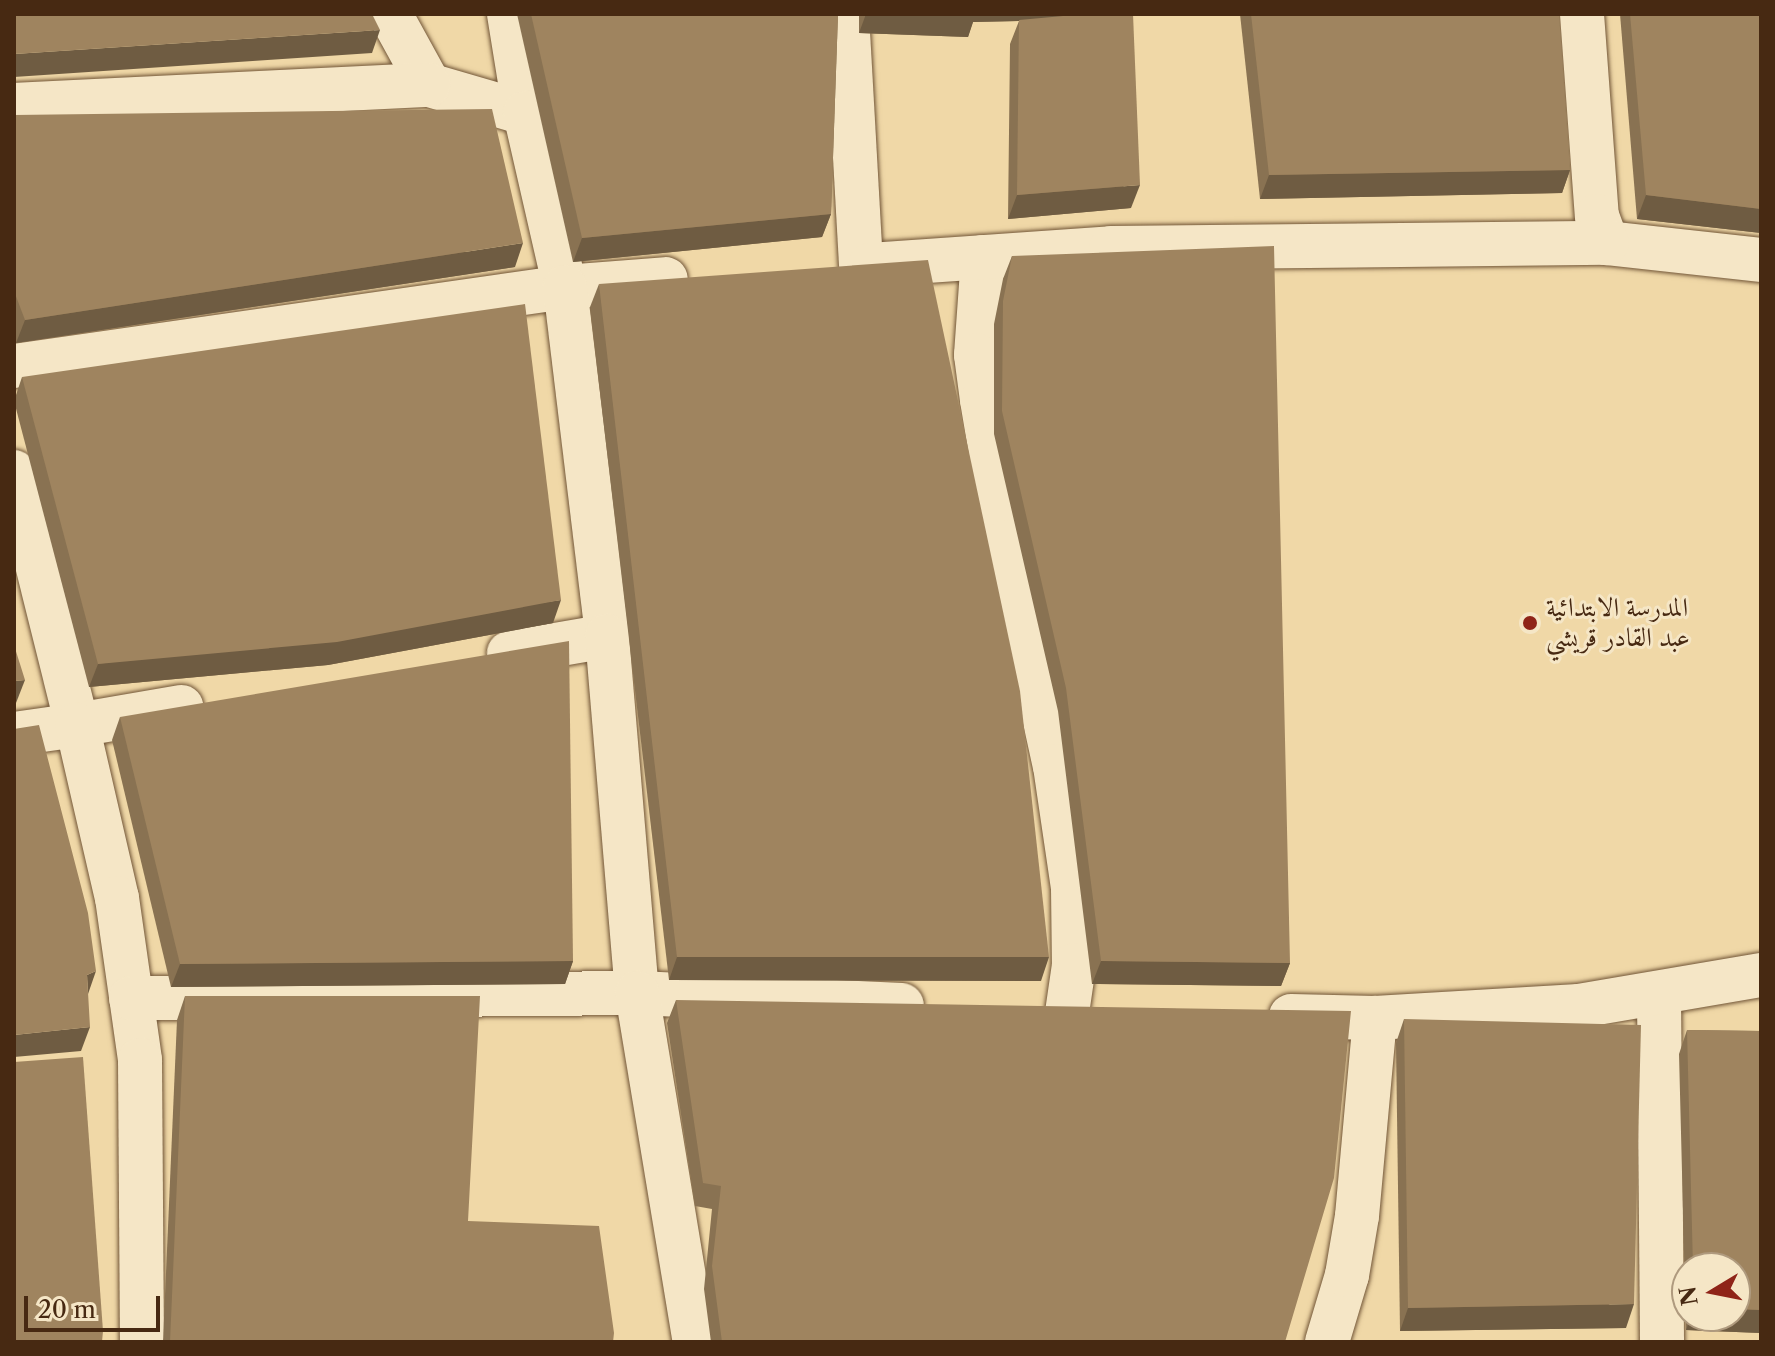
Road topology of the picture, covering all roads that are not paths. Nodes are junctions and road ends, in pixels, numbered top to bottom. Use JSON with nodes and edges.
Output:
{"nodes":[{"id":1,"x":390,"y":14,"type":"edge"},
{"id":2,"x":509,"y":14,"type":"edge"},
{"id":3,"x":847,"y":14,"type":"edge"},
{"id":4,"x":1582,"y":14,"type":"edge"},
{"id":5,"x":429,"y":85,"type":"junction"},
{"id":6,"x":14,"y":105,"type":"edge"},
{"id":7,"x":525,"y":113,"type":"junction"},
{"id":8,"x":1607,"y":243,"type":"junction"},
{"id":9,"x":983,"y":257,"type":"junction"},
{"id":10,"x":1761,"y":260,"type":"edge"},
{"id":11,"x":861,"y":266,"type":"junction"},
{"id":12,"x":814,"y":269,"type":"edge"},
{"id":13,"x":705,"y":277,"type":"edge"},
{"id":14,"x":565,"y":287,"type":"junction"},
{"id":15,"x":14,"y":366,"type":"edge"},
{"id":16,"x":14,"y":472,"type":"edge"},
{"id":17,"x":607,"y":636,"type":"junction"},
{"id":18,"x":467,"y":660,"type":"edge"},
{"id":19,"x":217,"y":701,"type":"edge"},
{"id":20,"x":77,"y":725,"type":"junction"},
{"id":21,"x":14,"y":734,"type":"edge"},
{"id":22,"x":1761,"y":975,"type":"edge"},
{"id":23,"x":637,"y":993,"type":"junction"},
{"id":24,"x":1659,"y":995,"type":"junction"},
{"id":25,"x":131,"y":998,"type":"junction"},
{"id":26,"x":940,"y":1007,"type":"edge"},
{"id":27,"x":1019,"y":1011,"type":"edge"},
{"id":28,"x":1067,"y":1013,"type":"junction"},
{"id":29,"x":1113,"y":1014,"type":"edge"},
{"id":30,"x":1252,"y":1016,"type":"edge"},
{"id":31,"x":1375,"y":1018,"type":"junction"},
{"id":32,"x":142,"y":1342,"type":"edge"},
{"id":33,"x":695,"y":1342,"type":"edge"},
{"id":34,"x":1327,"y":1342,"type":"edge"},
{"id":35,"x":1662,"y":1342,"type":"edge"}],
"edges":[{"from":1,"to":5,"type":"street"},
{"from":2,"to":7,"type":"street"},
{"from":3,"to":11,"type":"street"},
{"from":4,"to":8,"type":"street"},
{"from":5,"to":6,"type":"street"},
{"from":5,"to":7,"type":"street"},
{"from":7,"to":14,"type":"street"},
{"from":8,"to":9,"type":"street"},
{"from":8,"to":10,"type":"street"},
{"from":9,"to":11,"type":"street"},
{"from":9,"to":28,"type":"street"},
{"from":11,"to":12,"type":"street"},
{"from":13,"to":14,"type":"street"},
{"from":14,"to":15,"type":"street"},
{"from":14,"to":17,"type":"street"},
{"from":16,"to":20,"type":"street"},
{"from":17,"to":18,"type":"street"},
{"from":17,"to":23,"type":"street"},
{"from":19,"to":20,"type":"street"},
{"from":20,"to":21,"type":"street"},
{"from":20,"to":25,"type":"street"},
{"from":22,"to":24,"type":"street"},
{"from":23,"to":25,"type":"street"},
{"from":23,"to":26,"type":"street"},
{"from":23,"to":33,"type":"street"},
{"from":24,"to":31,"type":"street"},
{"from":24,"to":35,"type":"street"},
{"from":25,"to":32,"type":"street"},
{"from":27,"to":28,"type":"street"},
{"from":28,"to":29,"type":"street"},
{"from":30,"to":31,"type":"street"},
{"from":31,"to":34,"type":"street"}]}
